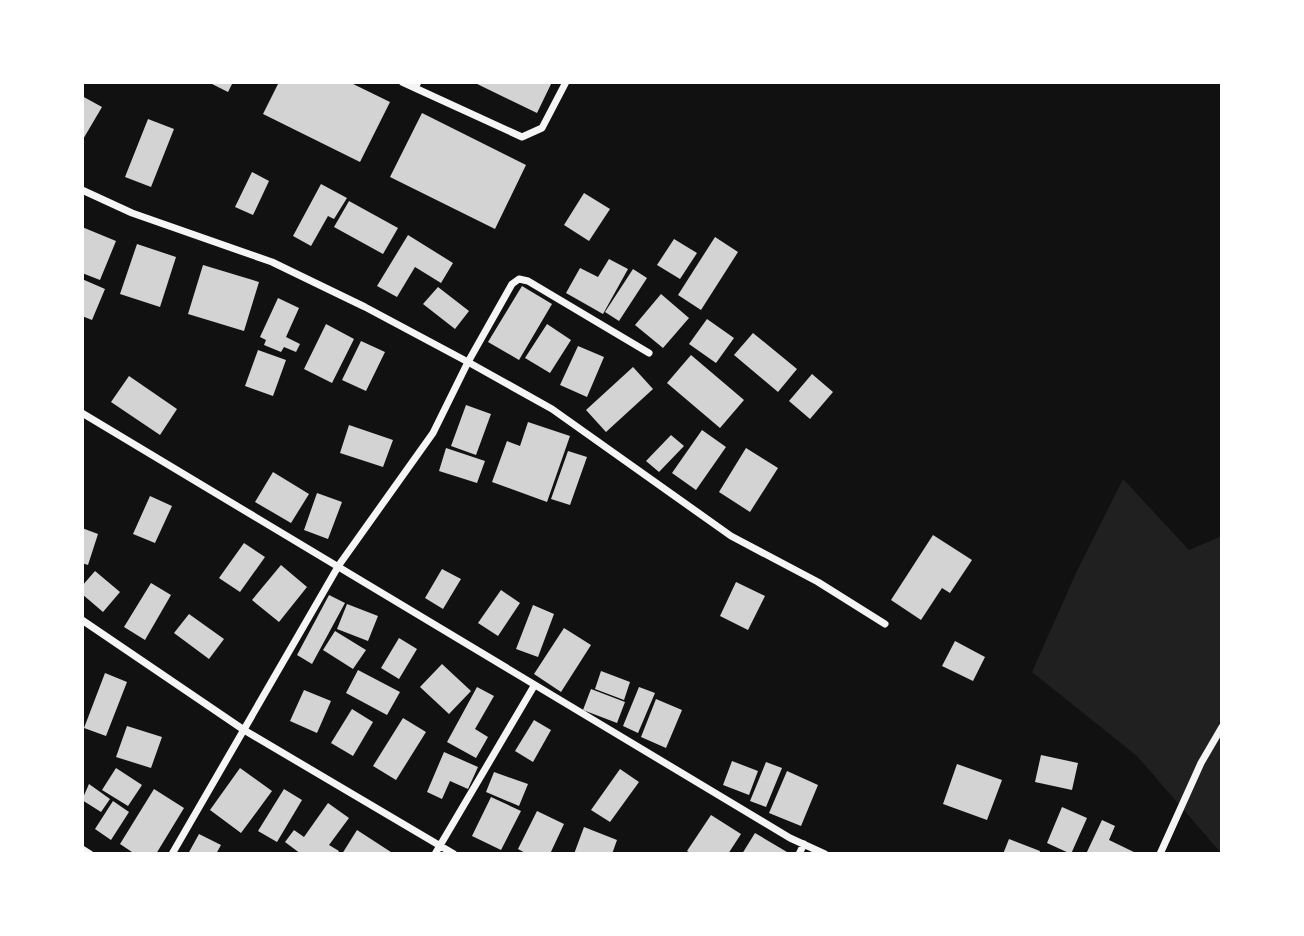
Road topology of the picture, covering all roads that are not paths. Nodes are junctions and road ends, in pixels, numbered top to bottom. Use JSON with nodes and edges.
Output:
{"nodes":[{"id":1,"x":402,"y":82,"type":"edge"},
{"id":2,"x":566,"y":82,"type":"edge"},
{"id":3,"x":416,"y":85,"type":"edge"},
{"id":4,"x":82,"y":190,"type":"edge"},
{"id":5,"x":649,"y":353,"type":"dead end"},
{"id":6,"x":467,"y":362,"type":"junction"},
{"id":7,"x":82,"y":413,"type":"edge"},
{"id":8,"x":339,"y":565,"type":"junction"},
{"id":9,"x":82,"y":620,"type":"edge"},
{"id":10,"x":885,"y":624,"type":"dead end"},
{"id":11,"x":534,"y":686,"type":"junction"},
{"id":12,"x":1222,"y":727,"type":"edge"},
{"id":13,"x":244,"y":730,"type":"junction"},
{"id":14,"x":804,"y":844,"type":"junction"},
{"id":15,"x":440,"y":845,"type":"junction"},
{"id":16,"x":82,"y":849,"type":"edge"},
{"id":17,"x":90,"y":854,"type":"edge"},
{"id":18,"x":172,"y":854,"type":"edge"},
{"id":19,"x":435,"y":854,"type":"edge"},
{"id":20,"x":454,"y":854,"type":"edge"},
{"id":21,"x":799,"y":854,"type":"edge"},
{"id":22,"x":824,"y":854,"type":"edge"},
{"id":23,"x":1160,"y":854,"type":"edge"}],
"edges":[{"from":1,"to":3,"type":"street"},
{"from":2,"to":3,"type":"street"},
{"from":4,"to":6,"type":"street"},
{"from":5,"to":6,"type":"street"},
{"from":6,"to":8,"type":"street"},
{"from":6,"to":10,"type":"street"},
{"from":7,"to":8,"type":"street"},
{"from":8,"to":11,"type":"street"},
{"from":8,"to":13,"type":"street"},
{"from":9,"to":13,"type":"street"},
{"from":11,"to":14,"type":"street"},
{"from":11,"to":15,"type":"street"},
{"from":12,"to":23,"type":"street"},
{"from":13,"to":15,"type":"street"},
{"from":13,"to":18,"type":"street"},
{"from":14,"to":21,"type":"street"},
{"from":14,"to":22,"type":"street"},
{"from":15,"to":19,"type":"street"},
{"from":15,"to":20,"type":"street"},
{"from":16,"to":17,"type":"street"}]}
